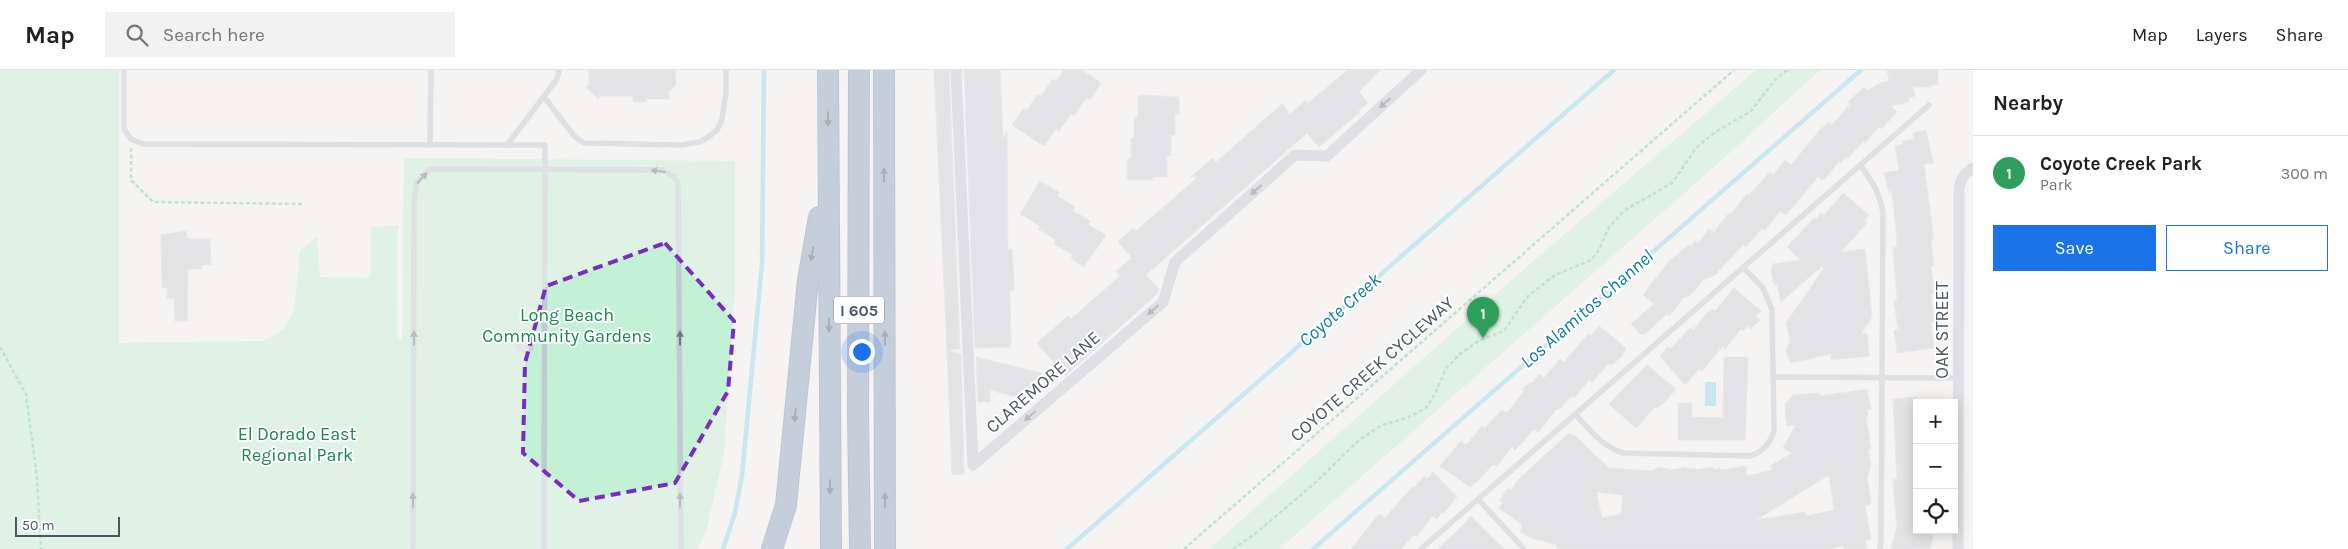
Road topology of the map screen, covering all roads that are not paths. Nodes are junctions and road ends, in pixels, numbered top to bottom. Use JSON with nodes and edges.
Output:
{"nodes":[{"id":1,"x":124,"y":70,"type":"edge"},
{"id":2,"x":431,"y":70,"type":"edge"},
{"id":3,"x":559,"y":70,"type":"edge"},
{"id":4,"x":726,"y":70,"type":"edge"},
{"id":5,"x":828,"y":70,"type":"edge"},
{"id":6,"x":848,"y":70,"type":"edge"},
{"id":7,"x":859,"y":70,"type":"edge"},
{"id":8,"x":884,"y":70,"type":"edge"},
{"id":9,"x":956,"y":70,"type":"edge"},
{"id":10,"x":1421,"y":70,"type":"edge"},
{"id":11,"x":544,"y":97,"type":"junction"},
{"id":12,"x":1929,"y":104,"type":"dead end"},
{"id":13,"x":430,"y":145,"type":"junction"},
{"id":14,"x":507,"y":145,"type":"junction"},
{"id":15,"x":1860,"y":165,"type":"junction"},
{"id":16,"x":545,"y":169,"type":"junction"},
{"id":17,"x":1969,"y":170,"type":"edge"},
{"id":18,"x":828,"y":171,"type":"junction"},
{"id":19,"x":1743,"y":267,"type":"junction"},
{"id":20,"x":1774,"y":377,"type":"junction"},
{"id":21,"x":1882,"y":378,"type":"junction"},
{"id":22,"x":1959,"y":378,"type":"junction"},
{"id":23,"x":1575,"y":414,"type":"junction"},
{"id":24,"x":1478,"y":499,"type":"junction"},
{"id":25,"x":413,"y":549,"type":"edge"},
{"id":26,"x":544,"y":549,"type":"edge"},
{"id":27,"x":681,"y":549,"type":"edge"},
{"id":28,"x":772,"y":549,"type":"edge"},
{"id":29,"x":831,"y":549,"type":"edge"},
{"id":30,"x":850,"y":549,"type":"edge"},
{"id":31,"x":860,"y":549,"type":"edge"},
{"id":32,"x":885,"y":549,"type":"edge"},
{"id":33,"x":1421,"y":549,"type":"edge"},
{"id":34,"x":1524,"y":549,"type":"edge"},
{"id":35,"x":1880,"y":549,"type":"edge"},
{"id":36,"x":1958,"y":549,"type":"edge"}],
"edges":[{"from":1,"to":13,"type":"lane"},
{"from":2,"to":13,"type":"lane"},
{"from":3,"to":11,"type":"lane"},
{"from":4,"to":11,"type":"lane"},
{"from":5,"to":18,"type":"highway","number":"I 605","one_way":true},
{"from":6,"to":30,"type":"highway","number":"I 605"},
{"from":7,"to":31,"type":"highway","number":"I 605"},
{"from":32,"to":8,"type":"highway","number":"I 605","one_way":true},
{"from":10,"to":9,"type":"street","name":"CLAREMORE LANE","one_way":true},
{"from":11,"to":14,"type":"lane"},
{"from":12,"to":15,"type":"lane"},
{"from":13,"to":14,"type":"lane"},
{"from":14,"to":16,"type":"lane"},
{"from":15,"to":19,"type":"lane"},
{"from":15,"to":21,"type":"lane"},
{"from":25,"to":16,"type":"lane","one_way":true},
{"from":16,"to":26,"type":"lane"},
{"from":27,"to":16,"type":"lane","one_way":true},
{"from":17,"to":22,"type":"street","name":"OAK STREET"},
{"from":18,"to":28,"type":"highway","one_way":true},
{"from":18,"to":29,"type":"highway","number":"I 605","one_way":true},
{"from":19,"to":20,"type":"lane"},
{"from":19,"to":23,"type":"lane"},
{"from":20,"to":21,"type":"lane"},
{"from":20,"to":23,"type":"lane"},
{"from":21,"to":22,"type":"lane"},
{"from":21,"to":35,"type":"lane"},
{"from":22,"to":36,"type":"street","name":"OAK STREET"},
{"from":23,"to":24,"type":"lane"},
{"from":24,"to":33,"type":"lane"},
{"from":24,"to":34,"type":"lane"}]}
